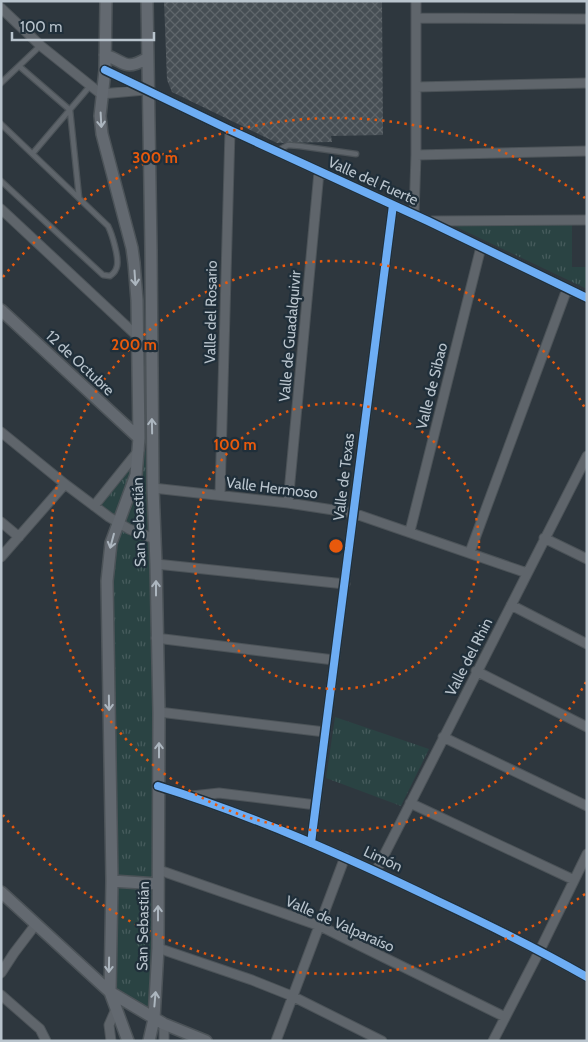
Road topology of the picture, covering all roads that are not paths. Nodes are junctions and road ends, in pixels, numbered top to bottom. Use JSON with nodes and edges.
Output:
{"nodes":[{"id":1,"x":106,"y":1,"type":"edge"},
{"id":2,"x":146,"y":1,"type":"edge"},
{"id":3,"x":416,"y":1,"type":"edge"},
{"id":4,"x":1,"y":8,"type":"edge"},
{"id":5,"x":416,"y":18,"type":"junction"},
{"id":6,"x":587,"y":19,"type":"edge"},
{"id":7,"x":42,"y":46,"type":"junction"},
{"id":8,"x":105,"y":55,"type":"junction"},
{"id":9,"x":146,"y":58,"type":"junction"},
{"id":10,"x":19,"y":66,"type":"junction"},
{"id":11,"x":105,"y":70,"type":"junction"},
{"id":12,"x":1,"y":83,"type":"edge"},
{"id":13,"x":587,"y":83,"type":"edge"},
{"id":14,"x":90,"y":86,"type":"junction"},
{"id":15,"x":416,"y":87,"type":"junction"},
{"id":16,"x":148,"y":90,"type":"junction"},
{"id":17,"x":102,"y":94,"type":"junction"},
{"id":18,"x":70,"y":110,"type":"junction"},
{"id":19,"x":1,"y":124,"type":"edge"},
{"id":20,"x":230,"y":130,"type":"junction"},
{"id":21,"x":587,"y":151,"type":"edge"},
{"id":22,"x":276,"y":152,"type":"junction"},
{"id":23,"x":32,"y":154,"type":"junction"},
{"id":24,"x":356,"y":154,"type":"dead end"},
{"id":25,"x":416,"y":154,"type":"junction"},
{"id":26,"x":319,"y":172,"type":"junction"},
{"id":27,"x":1,"y":180,"type":"edge"},
{"id":28,"x":79,"y":198,"type":"junction"},
{"id":29,"x":393,"y":205,"type":"junction"},
{"id":30,"x":1,"y":209,"type":"edge"},
{"id":31,"x":414,"y":215,"type":"junction"},
{"id":32,"x":587,"y":220,"type":"edge"},
{"id":33,"x":428,"y":221,"type":"junction"},
{"id":34,"x":481,"y":247,"type":"junction"},
{"id":35,"x":567,"y":289,"type":"junction"},
{"id":36,"x":587,"y":298,"type":"edge"},
{"id":37,"x":1,"y":310,"type":"edge"},
{"id":38,"x":136,"y":335,"type":"junction"},
{"id":39,"x":1,"y":432,"type":"edge"},
{"id":40,"x":139,"y":444,"type":"junction"},
{"id":41,"x":587,"y":456,"type":"edge"},
{"id":42,"x":65,"y":484,"type":"junction"},
{"id":43,"x":152,"y":488,"type":"junction"},
{"id":44,"x":220,"y":495,"type":"junction"},
{"id":45,"x":288,"y":503,"type":"junction"},
{"id":46,"x":94,"y":506,"type":"junction"},
{"id":47,"x":353,"y":513,"type":"junction"},
{"id":48,"x":1,"y":522,"type":"edge"},
{"id":49,"x":118,"y":523,"type":"junction"},
{"id":50,"x":410,"y":531,"type":"junction"},
{"id":51,"x":19,"y":537,"type":"junction"},
{"id":52,"x":544,"y":538,"type":"junction"},
{"id":53,"x":155,"y":539,"type":"junction"},
{"id":54,"x":470,"y":552,"type":"junction"},
{"id":55,"x":1,"y":557,"type":"edge"},
{"id":56,"x":587,"y":559,"type":"edge"},
{"id":57,"x":156,"y":564,"type":"junction"},
{"id":58,"x":527,"y":573,"type":"junction"},
{"id":59,"x":345,"y":584,"type":"junction"},
{"id":60,"x":511,"y":605,"type":"junction"},
{"id":61,"x":156,"y":638,"type":"junction"},
{"id":62,"x":587,"y":644,"type":"edge"},
{"id":63,"x":334,"y":660,"type":"junction"},
{"id":64,"x":476,"y":671,"type":"junction"},
{"id":65,"x":159,"y":712,"type":"junction"},
{"id":66,"x":587,"y":727,"type":"edge"},
{"id":67,"x":325,"y":732,"type":"junction"},
{"id":68,"x":443,"y":737,"type":"junction"},
{"id":69,"x":158,"y":786,"type":"junction"},
{"id":70,"x":190,"y":796,"type":"junction"},
{"id":71,"x":410,"y":803,"type":"junction"},
{"id":72,"x":316,"y":805,"type":"junction"},
{"id":73,"x":587,"y":806,"type":"edge"},
{"id":74,"x":311,"y":842,"type":"junction"},
{"id":75,"x":587,"y":854,"type":"edge"},
{"id":76,"x":345,"y":857,"type":"junction"},
{"id":77,"x":159,"y":870,"type":"junction"},
{"id":78,"x":376,"y":871,"type":"junction"},
{"id":79,"x":574,"y":880,"type":"junction"},
{"id":80,"x":112,"y":881,"type":"junction"},
{"id":81,"x":158,"y":884,"type":"junction"},
{"id":82,"x":1,"y":892,"type":"edge"},
{"id":83,"x":36,"y":924,"type":"junction"},
{"id":84,"x":320,"y":926,"type":"junction"},
{"id":85,"x":158,"y":948,"type":"junction"},
{"id":86,"x":540,"y":950,"type":"junction"},
{"id":87,"x":1,"y":973,"type":"edge"},
{"id":88,"x":587,"y":977,"type":"edge"},
{"id":89,"x":110,"y":992,"type":"junction"},
{"id":90,"x":1,"y":994,"type":"edge"},
{"id":91,"x":292,"y":996,"type":"junction"},
{"id":92,"x":116,"y":1009,"type":"junction"},
{"id":93,"x":505,"y":1017,"type":"junction"},
{"id":94,"x":154,"y":1019,"type":"junction"},
{"id":95,"x":164,"y":1024,"type":"junction"},
{"id":96,"x":46,"y":1041,"type":"edge"},
{"id":97,"x":111,"y":1041,"type":"edge"},
{"id":98,"x":128,"y":1041,"type":"edge"},
{"id":99,"x":149,"y":1041,"type":"edge"},
{"id":100,"x":164,"y":1041,"type":"edge"},
{"id":101,"x":206,"y":1041,"type":"edge"},
{"id":102,"x":276,"y":1041,"type":"edge"},
{"id":103,"x":382,"y":1041,"type":"edge"},
{"id":104,"x":493,"y":1041,"type":"edge"}],
"edges":[{"from":1,"to":8,"type":"main road","name":"San Sebastián"},
{"from":2,"to":9,"type":"main road","name":"San Sebastián"},
{"from":3,"to":5,"type":"street"},
{"from":4,"to":7,"type":"street"},
{"from":5,"to":6,"type":"street"},
{"from":5,"to":15,"type":"street"},
{"from":7,"to":10,"type":"lane"},
{"from":7,"to":14,"type":"street"},
{"from":8,"to":9,"type":"main road"},
{"from":8,"to":11,"type":"main road","name":"San Sebastián"},
{"from":9,"to":16,"type":"main road","name":"San Sebastián"},
{"from":10,"to":12,"type":"lane"},
{"from":10,"to":18,"type":"lane"},
{"from":11,"to":16,"type":"street","name":"Valle del Fuerte"},
{"from":11,"to":17,"type":"main road","name":"San Sebastián"},
{"from":13,"to":15,"type":"street"},
{"from":14,"to":17,"type":"street"},
{"from":14,"to":18,"type":"lane"},
{"from":15,"to":25,"type":"street"},
{"from":16,"to":17,"type":"street"},
{"from":16,"to":20,"type":"street","name":"Valle del Fuerte"},
{"from":43,"to":16,"type":"main road","name":"San Sebastián","one_way":true},
{"from":17,"to":38,"type":"main road","name":"San Sebastián","one_way":true},
{"from":18,"to":23,"type":"lane"},
{"from":18,"to":28,"type":"lane"},
{"from":19,"to":23,"type":"lane"},
{"from":20,"to":22,"type":"street","name":"Valle del Fuerte"},
{"from":20,"to":44,"type":"street","name":"Valle del Rosario"},
{"from":21,"to":25,"type":"street"},
{"from":22,"to":24,"type":"lane"},
{"from":22,"to":26,"type":"street","name":"Valle del Fuerte"},
{"from":23,"to":28,"type":"lane"},
{"from":25,"to":31,"type":"street"},
{"from":26,"to":29,"type":"street","name":"Valle del Fuerte"},
{"from":26,"to":45,"type":"street","name":"Valle de Guadalquivir"},
{"from":27,"to":28,"type":"lane"},
{"from":29,"to":31,"type":"street","name":"Valle del Fuerte"},
{"from":29,"to":47,"type":"street","name":"Valle de Texas"},
{"from":30,"to":38,"type":"street"},
{"from":31,"to":33,"type":"street","name":"Valle del Fuerte"},
{"from":32,"to":33,"type":"street"},
{"from":33,"to":34,"type":"street","name":"Valle del Fuerte"},
{"from":34,"to":35,"type":"street","name":"Valle del Fuerte"},
{"from":34,"to":50,"type":"street","name":"Valle de Sibao"},
{"from":35,"to":36,"type":"street","name":"Valle del Fuerte"},
{"from":35,"to":54,"type":"street"},
{"from":37,"to":40,"type":"main road","name":"12 de Octubre"},
{"from":38,"to":40,"type":"main road","name":"San Sebastián"},
{"from":39,"to":42,"type":"street"},
{"from":40,"to":46,"type":"street"},
{"from":40,"to":49,"type":"main road","name":"San Sebastián"},
{"from":41,"to":52,"type":"street","name":"Valle del Rhin"},
{"from":42,"to":46,"type":"street"},
{"from":42,"to":51,"type":"street"},
{"from":43,"to":44,"type":"street","name":"Valle Hermoso"},
{"from":43,"to":53,"type":"main road","name":"San Sebastián"},
{"from":44,"to":45,"type":"street","name":"Valle Hermoso"},
{"from":45,"to":47,"type":"street","name":"Valle Hermoso"},
{"from":46,"to":49,"type":"street"},
{"from":47,"to":50,"type":"street","name":"Valle Hermoso"},
{"from":47,"to":59,"type":"street","name":"Valle de Texas"},
{"from":48,"to":51,"type":"street"},
{"from":49,"to":53,"type":"street"},
{"from":49,"to":80,"type":"main road","name":"San Sebastián","one_way":true},
{"from":50,"to":54,"type":"street","name":"Valle Hermoso"},
{"from":51,"to":55,"type":"street"},
{"from":52,"to":56,"type":"street"},
{"from":52,"to":58,"type":"street","name":"Valle del Rhin"},
{"from":53,"to":57,"type":"main road","name":"San Sebastián"},
{"from":54,"to":58,"type":"street","name":"Valle Hermoso"},
{"from":57,"to":59,"type":"street"},
{"from":61,"to":57,"type":"main road","name":"San Sebastián","one_way":true},
{"from":58,"to":60,"type":"street","name":"Valle del Rhin"},
{"from":59,"to":63,"type":"street","name":"Valle de Texas"},
{"from":60,"to":62,"type":"street"},
{"from":60,"to":64,"type":"street","name":"Valle del Rhin"},
{"from":61,"to":63,"type":"street"},
{"from":61,"to":65,"type":"main road","name":"San Sebastián"},
{"from":63,"to":67,"type":"street","name":"Valle de Texas"},
{"from":64,"to":66,"type":"street"},
{"from":64,"to":68,"type":"street","name":"Valle del Rhin"},
{"from":65,"to":67,"type":"street"},
{"from":69,"to":65,"type":"main road","name":"San Sebastián","one_way":true},
{"from":67,"to":72,"type":"street","name":"Valle de Texas"},
{"from":68,"to":71,"type":"street","name":"Valle del Rhin"},
{"from":68,"to":73,"type":"street"},
{"from":69,"to":70,"type":"street","name":"Limón"},
{"from":69,"to":77,"type":"main road","name":"San Sebastián"},
{"from":70,"to":72,"type":"street"},
{"from":70,"to":74,"type":"street","name":"Limón"},
{"from":71,"to":78,"type":"street","name":"Valle del Rhin"},
{"from":71,"to":79,"type":"street"},
{"from":72,"to":74,"type":"street","name":"Valle de Texas"},
{"from":74,"to":76,"type":"street","name":"Limón"},
{"from":75,"to":79,"type":"street"},
{"from":76,"to":78,"type":"street","name":"Limón"},
{"from":76,"to":84,"type":"street"},
{"from":77,"to":81,"type":"main road","name":"San Sebastián"},
{"from":77,"to":84,"type":"street","name":"Valle de Valparaíso"},
{"from":78,"to":86,"type":"street","name":"Limón"},
{"from":79,"to":86,"type":"street"},
{"from":80,"to":81,"type":"main road"},
{"from":80,"to":89,"type":"main road","name":"San Sebastián","one_way":true},
{"from":85,"to":81,"type":"main road","name":"San Sebastián","one_way":true},
{"from":82,"to":83,"type":"main road"},
{"from":83,"to":87,"type":"street"},
{"from":83,"to":89,"type":"main road"},
{"from":84,"to":91,"type":"street"},
{"from":84,"to":93,"type":"street","name":"Valle de Valparaíso"},
{"from":85,"to":91,"type":"street"},
{"from":94,"to":85,"type":"main road","name":"San Sebastián","one_way":true},
{"from":86,"to":88,"type":"street","name":"Limón"},
{"from":86,"to":93,"type":"street"},
{"from":89,"to":92,"type":"main road","name":"San Sebastián"},
{"from":89,"to":94,"type":"main road"},
{"from":90,"to":96,"type":"street"},
{"from":91,"to":102,"type":"street"},
{"from":91,"to":103,"type":"street"},
{"from":92,"to":97,"type":"street"},
{"from":92,"to":98,"type":"main road","name":"San Sebastián"},
{"from":93,"to":104,"type":"street"},
{"from":94,"to":95,"type":"main road"},
{"from":94,"to":99,"type":"main road","name":"San Sebastián"},
{"from":95,"to":100,"type":"street"},
{"from":95,"to":101,"type":"main road"}]}
